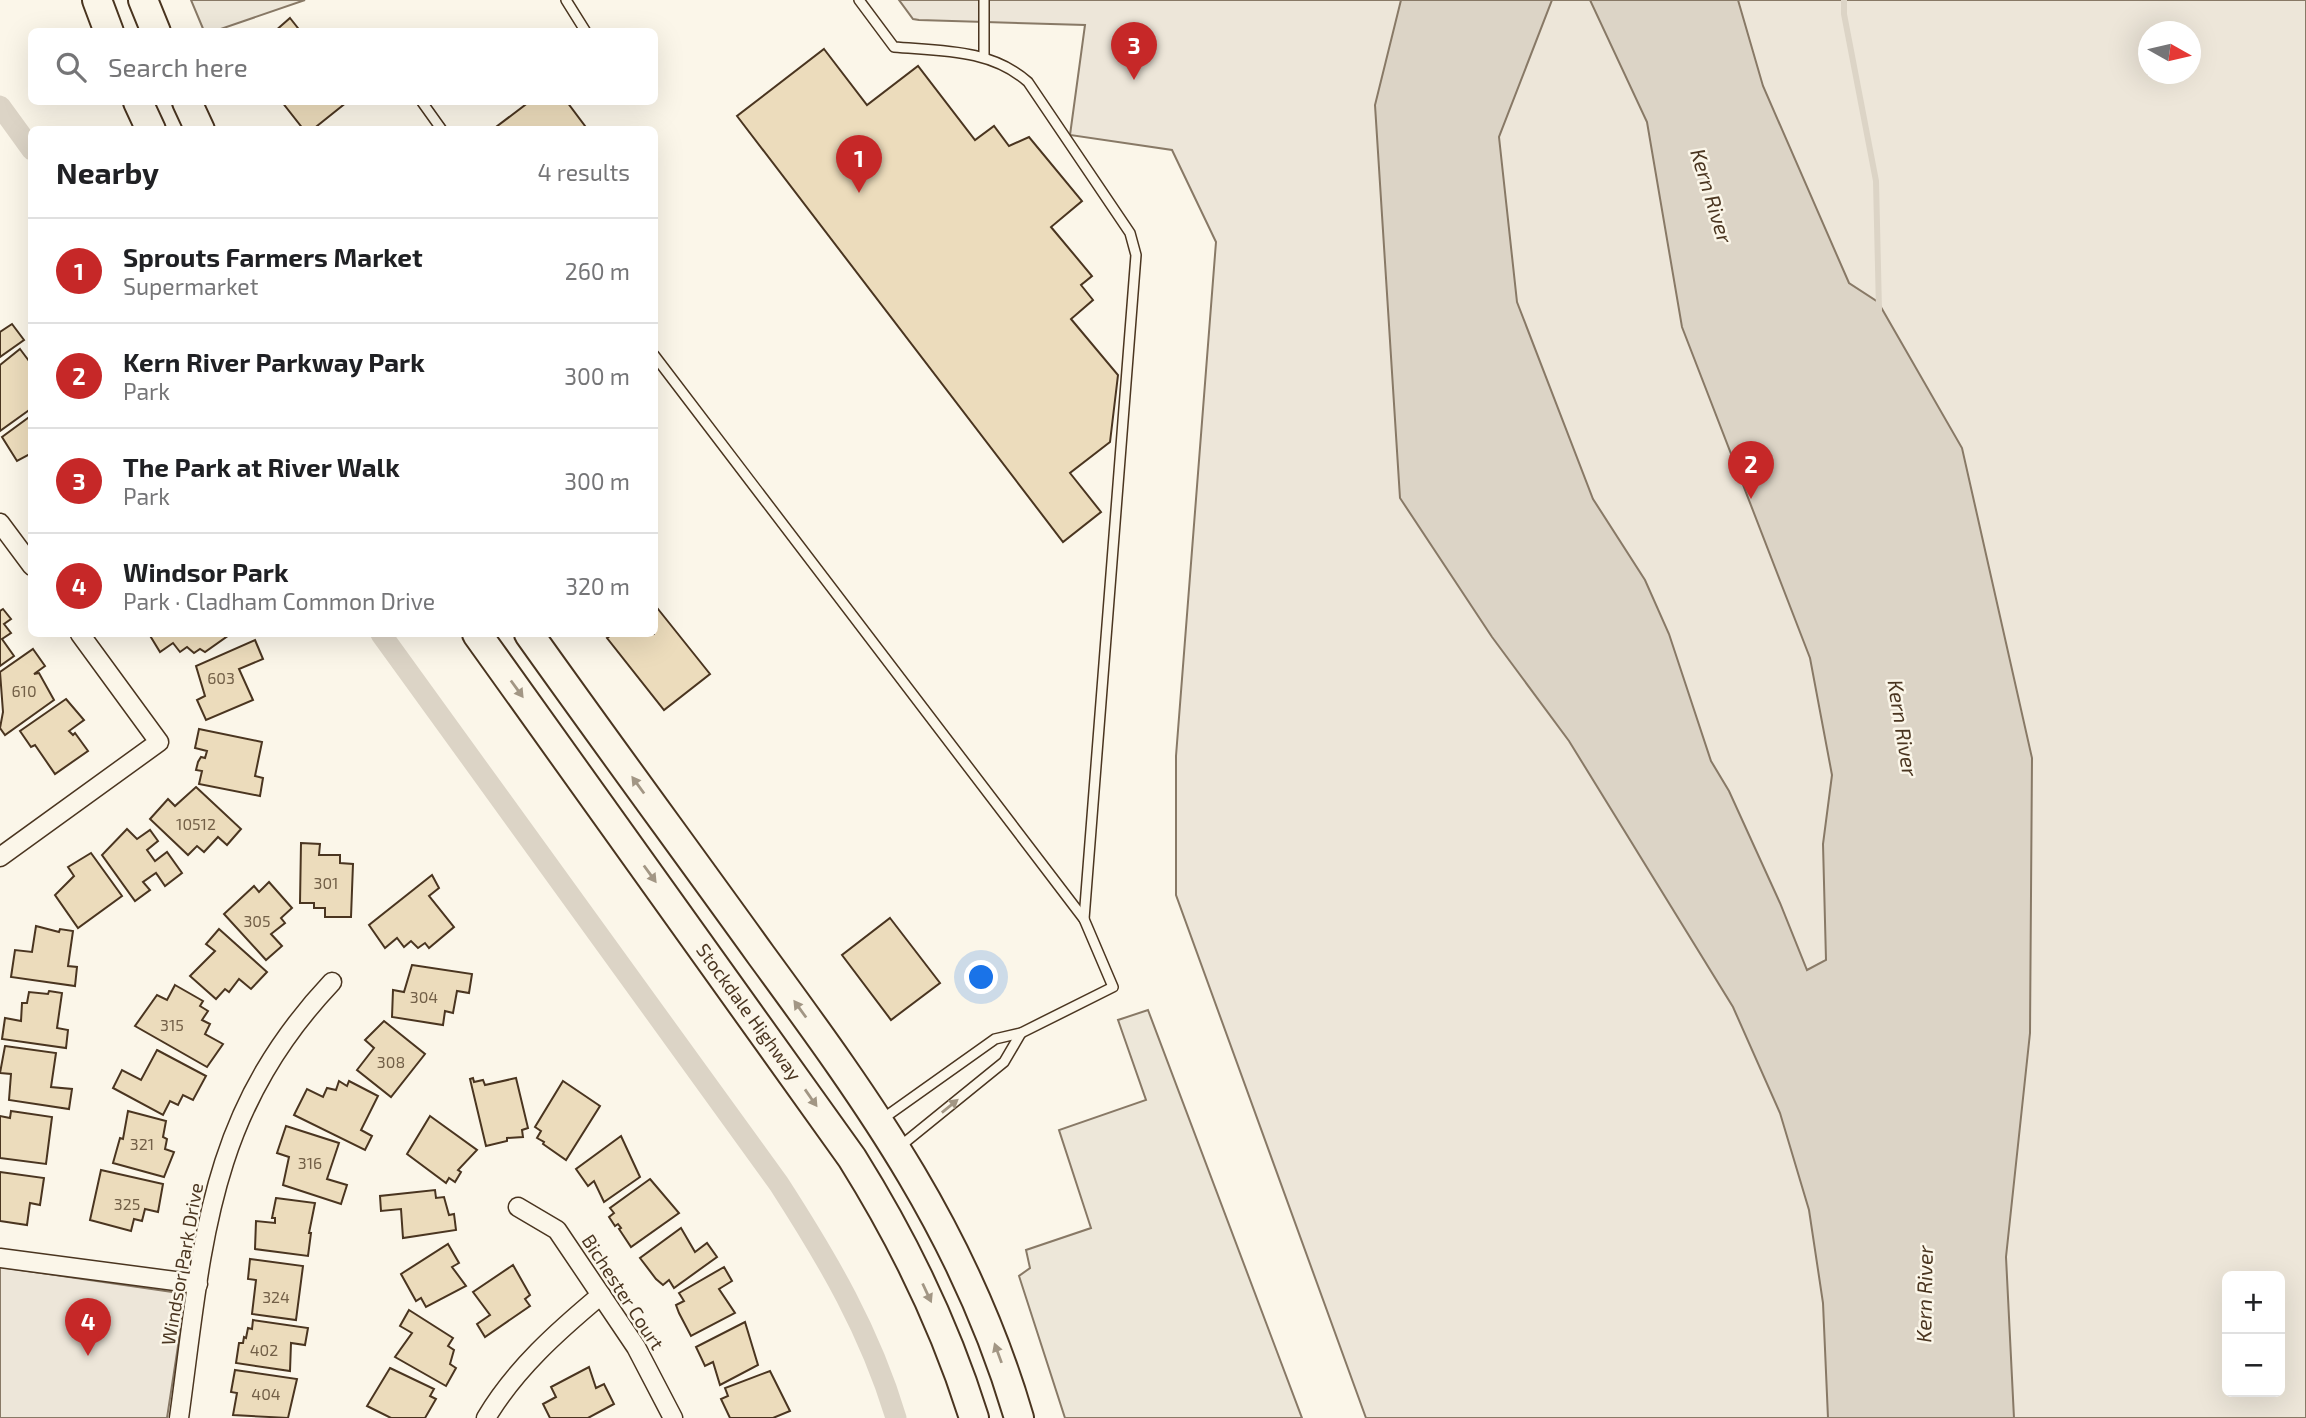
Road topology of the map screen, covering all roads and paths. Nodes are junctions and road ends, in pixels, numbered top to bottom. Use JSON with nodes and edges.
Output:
{"nodes":[{"id":1,"x":97,"y":0,"type":"edge"},
{"id":2,"x":143,"y":0,"type":"edge"},
{"id":3,"x":566,"y":0,"type":"edge"},
{"id":4,"x":859,"y":0,"type":"edge"},
{"id":5,"x":984,"y":0,"type":"edge"},
{"id":6,"x":108,"y":28,"type":"edge"},
{"id":7,"x":154,"y":28,"type":"edge"},
{"id":8,"x":584,"y":28,"type":"edge"},
{"id":9,"x":984,"y":56,"type":"junction"},
{"id":10,"x":139,"y":105,"type":"edge"},
{"id":11,"x":188,"y":105,"type":"edge"},
{"id":12,"x":424,"y":105,"type":"edge"},
{"id":13,"x":149,"y":126,"type":"edge"},
{"id":14,"x":198,"y":126,"type":"edge"},
{"id":15,"x":439,"y":126,"type":"edge"},
{"id":16,"x":658,"y":360,"type":"edge"},
{"id":17,"x":0,"y":523,"type":"edge"},
{"id":18,"x":28,"y":561,"type":"edge"},
{"id":19,"x":82,"y":637,"type":"edge"},
{"id":20,"x":479,"y":637,"type":"edge"},
{"id":21,"x":523,"y":637,"type":"edge"},
{"id":22,"x":0,"y":857,"type":"edge"},
{"id":23,"x":1084,"y":919,"type":"junction"},
{"id":24,"x":332,"y":982,"type":"dead end"},
{"id":25,"x":1021,"y":1033,"type":"junction"},
{"id":26,"x":879,"y":1121,"type":"junction"},
{"id":27,"x":897,"y":1149,"type":"junction"},
{"id":28,"x":519,"y":1208,"type":"dead end"},
{"id":29,"x":0,"y":1258,"type":"edge"},
{"id":30,"x":198,"y":1284,"type":"junction"},
{"id":31,"x":601,"y":1294,"type":"junction"},
{"id":32,"x":179,"y":1418,"type":"edge"},
{"id":33,"x":486,"y":1418,"type":"edge"},
{"id":34,"x":673,"y":1418,"type":"edge"},
{"id":35,"x":974,"y":1418,"type":"edge"},
{"id":36,"x":1019,"y":1418,"type":"edge"}],
"edges":[{"from":1,"to":6,"type":"main road"},
{"from":2,"to":7,"type":"main road"},
{"from":3,"to":8,"type":"lane"},
{"from":4,"to":9,"type":"lane"},
{"from":5,"to":9,"type":"lane"},
{"from":9,"to":23,"type":"lane"},
{"from":10,"to":13,"type":"main road"},
{"from":11,"to":14,"type":"main road"},
{"from":12,"to":15,"type":"lane"},
{"from":16,"to":23,"type":"lane"},
{"from":17,"to":18,"type":"street"},
{"from":19,"to":22,"type":"street"},
{"from":20,"to":35,"type":"main road","name":"Stockdale Highway","one_way":true},
{"from":26,"to":21,"type":"main road","one_way":true},
{"from":23,"to":25,"type":"lane"},
{"from":24,"to":30,"type":"street","name":"Windsor Park Drive"},
{"from":25,"to":26,"type":"lane"},
{"from":27,"to":25,"type":"lane","one_way":true},
{"from":26,"to":27,"type":"main road"},
{"from":36,"to":27,"type":"main road","one_way":true},
{"from":28,"to":31,"type":"street","name":"Bichester Court"},
{"from":29,"to":30,"type":"street"},
{"from":30,"to":32,"type":"street","name":"Windsor Park Drive"},
{"from":31,"to":33,"type":"street"},
{"from":31,"to":34,"type":"street","name":"Bichester Court"}]}
